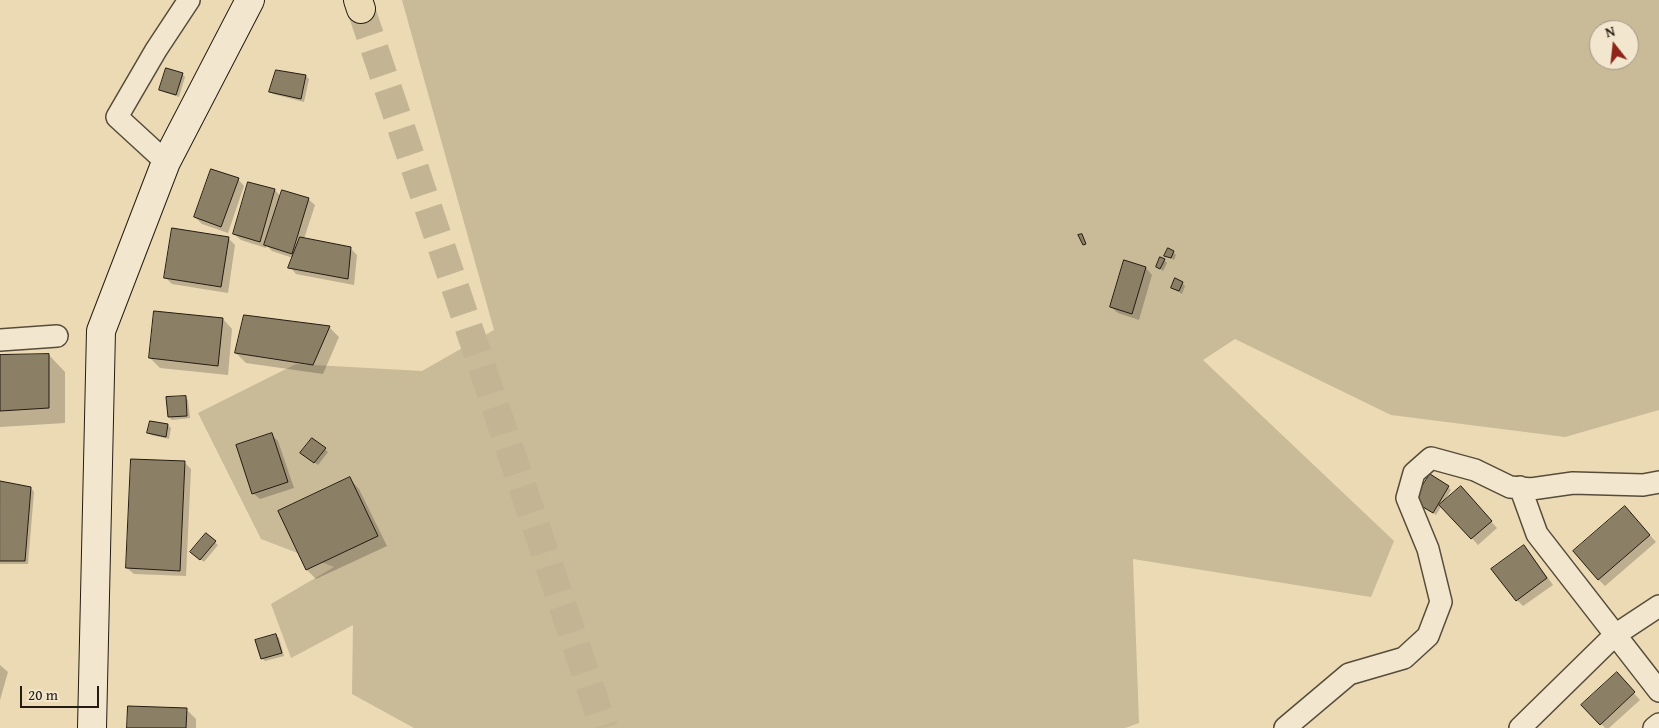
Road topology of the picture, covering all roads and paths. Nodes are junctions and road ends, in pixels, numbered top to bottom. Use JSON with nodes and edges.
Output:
{"nodes":[{"id":1,"x":189,"y":0,"type":"edge"},
{"id":2,"x":250,"y":0,"type":"edge"},
{"id":3,"x":166,"y":162,"type":"junction"},
{"id":4,"x":57,"y":336,"type":"dead end"},
{"id":5,"x":0,"y":340,"type":"edge"},
{"id":6,"x":1659,"y":482,"type":"edge"},
{"id":7,"x":1520,"y":488,"type":"junction"},
{"id":8,"x":1659,"y":606,"type":"edge"},
{"id":9,"x":1615,"y":635,"type":"junction"},
{"id":10,"x":1659,"y":691,"type":"edge"},
{"id":11,"x":1659,"y":724,"type":"edge"},
{"id":12,"x":92,"y":728,"type":"edge"},
{"id":13,"x":1285,"y":728,"type":"edge"},
{"id":14,"x":1520,"y":728,"type":"edge"},
{"id":15,"x":1654,"y":728,"type":"edge"}],
"edges":[{"from":1,"to":3,"type":"street"},
{"from":2,"to":3,"type":"street"},
{"from":3,"to":12,"type":"street"},
{"from":4,"to":5,"type":"street"},
{"from":6,"to":7,"type":"street"},
{"from":7,"to":9,"type":"street"},
{"from":7,"to":13,"type":"street"},
{"from":8,"to":9,"type":"street"},
{"from":9,"to":10,"type":"street"},
{"from":9,"to":14,"type":"street"},
{"from":11,"to":15,"type":"street"}]}
